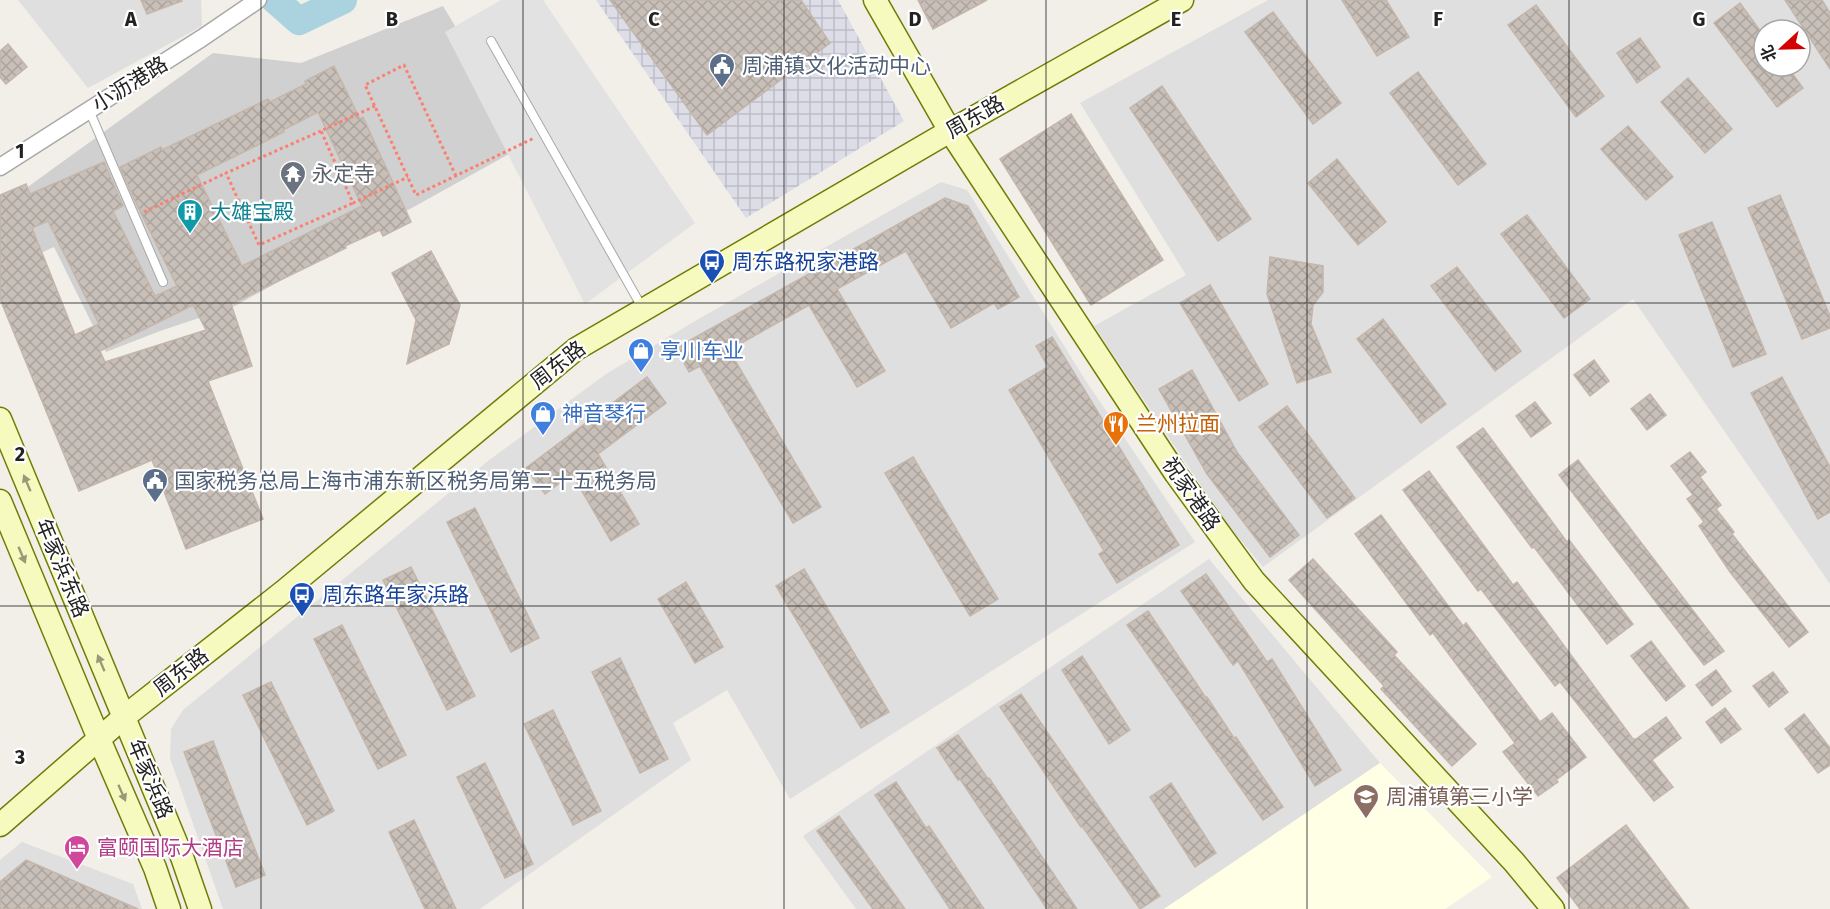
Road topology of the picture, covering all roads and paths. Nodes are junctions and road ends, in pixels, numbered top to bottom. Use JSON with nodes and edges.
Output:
{"nodes":[{"id":1,"x":258,"y":0,"type":"edge"},
{"id":2,"x":875,"y":0,"type":"edge"},
{"id":3,"x":1182,"y":0,"type":"edge"},
{"id":4,"x":491,"y":41,"type":"dead end"},
{"id":5,"x":375,"y":106,"type":"junction"},
{"id":6,"x":89,"y":110,"type":"junction"},
{"id":7,"x":321,"y":131,"type":"junction"},
{"id":8,"x":950,"y":131,"type":"junction"},
{"id":9,"x":544,"y":134,"type":"junction"},
{"id":10,"x":0,"y":167,"type":"edge"},
{"id":11,"x":226,"y":173,"type":"junction"},
{"id":12,"x":456,"y":176,"type":"junction"},
{"id":13,"x":408,"y":177,"type":"junction"},
{"id":14,"x":353,"y":203,"type":"junction"},
{"id":15,"x":135,"y":216,"type":"junction"},
{"id":16,"x":163,"y":282,"type":"dead end"},
{"id":17,"x":643,"y":310,"type":"junction"},
{"id":18,"x":0,"y":419,"type":"edge"},
{"id":19,"x":0,"y":501,"type":"edge"},
{"id":20,"x":124,"y":717,"type":"junction"},
{"id":21,"x":99,"y":739,"type":"junction"},
{"id":22,"x":0,"y":825,"type":"edge"},
{"id":23,"x":169,"y":909,"type":"edge"},
{"id":24,"x":200,"y":909,"type":"edge"},
{"id":25,"x":1553,"y":909,"type":"edge"}],
"edges":[{"from":1,"to":6,"type":"street","name":"小沥港路"},
{"from":2,"to":8,"type":"street","name":"祝家港路"},
{"from":3,"to":8,"type":"street","name":"周东路"},
{"from":4,"to":9,"type":"lane"},
{"from":5,"to":7,"type":"path"},
{"from":5,"to":12,"type":"path"},
{"from":5,"to":13,"type":"path"},
{"from":6,"to":10,"type":"street","name":"小沥港路"},
{"from":6,"to":15,"type":"lane"},
{"from":7,"to":11,"type":"path"},
{"from":7,"to":14,"type":"path"},
{"from":8,"to":17,"type":"street","name":"周东路"},
{"from":8,"to":25,"type":"street","name":"祝家港路"},
{"from":9,"to":12,"type":"path"},
{"from":9,"to":17,"type":"lane"},
{"from":11,"to":14,"type":"path"},
{"from":11,"to":15,"type":"path"},
{"from":12,"to":13,"type":"path"},
{"from":13,"to":14,"type":"path"},
{"from":15,"to":16,"type":"lane"},
{"from":17,"to":20,"type":"street","name":"周东路"},
{"from":20,"to":18,"type":"street","name":"年家浜东路","one_way":true},
{"from":19,"to":21,"type":"street","name":"年家浜东路","one_way":true},
{"from":20,"to":21,"type":"street","name":"周东路"},
{"from":20,"to":24,"type":"street","name":"年家浜路"},
{"from":21,"to":22,"type":"street","name":"周东路"},
{"from":21,"to":23,"type":"street","name":"年家浜路","one_way":true}]}
